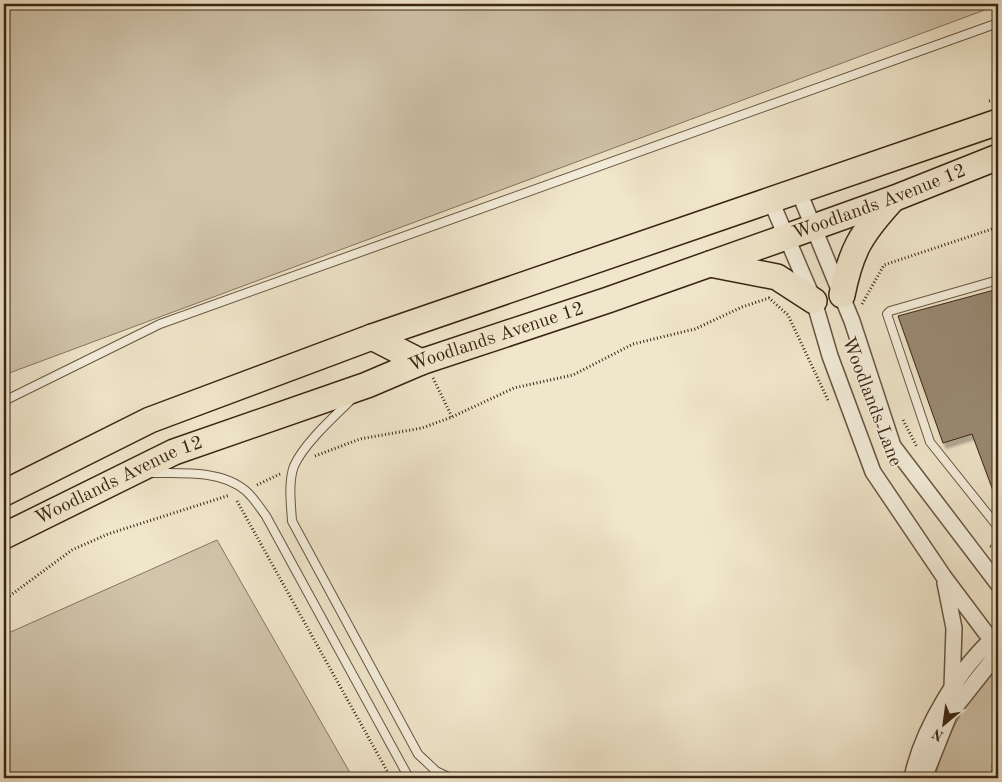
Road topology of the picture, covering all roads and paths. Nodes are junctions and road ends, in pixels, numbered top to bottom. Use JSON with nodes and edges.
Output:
{"nodes":[{"id":1,"x":998,"y":23,"type":"edge"},
{"id":2,"x":998,"y":122,"type":"edge"},
{"id":3,"x":998,"y":156,"type":"edge"},
{"id":4,"x":799,"y":192,"type":"junction"},
{"id":5,"x":895,"y":198,"type":"junction"},
{"id":6,"x":771,"y":201,"type":"junction"},
{"id":7,"x":814,"y":226,"type":"junction"},
{"id":8,"x":998,"y":227,"type":"edge"},
{"id":9,"x":786,"y":237,"type":"junction"},
{"id":10,"x":707,"y":264,"type":"junction"},
{"id":11,"x":884,"y":265,"type":"dead end"},
{"id":12,"x":998,"y":280,"type":"edge"},
{"id":13,"x":842,"y":295,"type":"junction"},
{"id":14,"x":814,"y":301,"type":"junction"},
{"id":15,"x":372,"y":338,"type":"junction"},
{"id":16,"x":420,"y":362,"type":"junction"},
{"id":17,"x":367,"y":385,"type":"junction"},
{"id":18,"x":4,"y":401,"type":"edge"},
{"id":19,"x":829,"y":403,"type":"dead end"},
{"id":20,"x":294,"y":467,"type":"junction"},
{"id":21,"x":134,"y":472,"type":"junction"},
{"id":22,"x":245,"y":490,"type":"junction"},
{"id":23,"x":4,"y":493,"type":"edge"},
{"id":24,"x":998,"y":527,"type":"edge"},
{"id":25,"x":4,"y":536,"type":"edge"},
{"id":26,"x":978,"y":557,"type":"junction"},
{"id":27,"x":998,"y":568,"type":"edge"},
{"id":28,"x":944,"y":577,"type":"junction"},
{"id":29,"x":998,"y":584,"type":"edge"},
{"id":30,"x":4,"y":600,"type":"edge"},
{"id":31,"x":996,"y":644,"type":"edge"},
{"id":32,"x":952,"y":688,"type":"junction"},
{"id":33,"x":998,"y":737,"type":"edge"},
{"id":34,"x":391,"y":778,"type":"edge"},
{"id":35,"x":409,"y":778,"type":"edge"},
{"id":36,"x":451,"y":778,"type":"edge"},
{"id":37,"x":912,"y":778,"type":"edge"},
{"id":38,"x":924,"y":778,"type":"edge"},
{"id":39,"x":992,"y":778,"type":"edge"}],
"edges":[{"from":1,"to":18,"type":"lane"},
{"from":2,"to":4,"type":"main road","name":"Woodlands Avenue 12"},
{"from":3,"to":5,"type":"main road","name":"Woodlands Avenue 12"},
{"from":4,"to":6,"type":"main road","name":"Woodlands Avenue 12"},
{"from":4,"to":7,"type":"street","name":"Woodlands Lane"},
{"from":5,"to":7,"type":"main road","name":"Woodlands Avenue 12"},
{"from":5,"to":13,"type":"main road"},
{"from":6,"to":9,"type":"street","name":"Woodlands Lane"},
{"from":6,"to":15,"type":"main road","name":"Woodlands Avenue 12"},
{"from":7,"to":9,"type":"main road","name":"Woodlands Avenue 12"},
{"from":7,"to":13,"type":"street","name":"Woodlands Lane"},
{"from":8,"to":11,"type":"path"},
{"from":9,"to":10,"type":"main road","name":"Woodlands Avenue 12"},
{"from":9,"to":14,"type":"street","name":"Woodlands Lane"},
{"from":10,"to":14,"type":"main road"},
{"from":10,"to":16,"type":"main road","name":"Woodlands Avenue 12"},
{"from":12,"to":24,"type":"lane"},
{"from":13,"to":26,"type":"street","name":"Woodlands Lane"},
{"from":14,"to":28,"type":"street","name":"Woodlands Lane"},
{"from":15,"to":16,"type":"main road"},
{"from":15,"to":23,"type":"main road","name":"Woodlands Avenue 12"},
{"from":16,"to":17,"type":"main road","name":"Woodlands Avenue 12"},
{"from":17,"to":20,"type":"lane"},
{"from":17,"to":21,"type":"main road","name":"Woodlands Avenue 12"},
{"from":19,"to":20,"type":"path"},
{"from":20,"to":22,"type":"path"},
{"from":20,"to":36,"type":"lane"},
{"from":21,"to":22,"type":"lane"},
{"from":21,"to":25,"type":"main road","name":"Woodlands Avenue 12"},
{"from":22,"to":35,"type":"lane"},
{"from":26,"to":27,"type":"street"},
{"from":26,"to":29,"type":"street","name":"Woodlands Lane"},
{"from":28,"to":31,"type":"street","name":"Woodlands Lane"},
{"from":28,"to":32,"type":"street"},
{"from":30,"to":34,"type":"path"},
{"from":31,"to":32,"type":"street"},
{"from":31,"to":38,"type":"street"},
{"from":32,"to":37,"type":"street"},
{"from":33,"to":39,"type":"path"}]}
